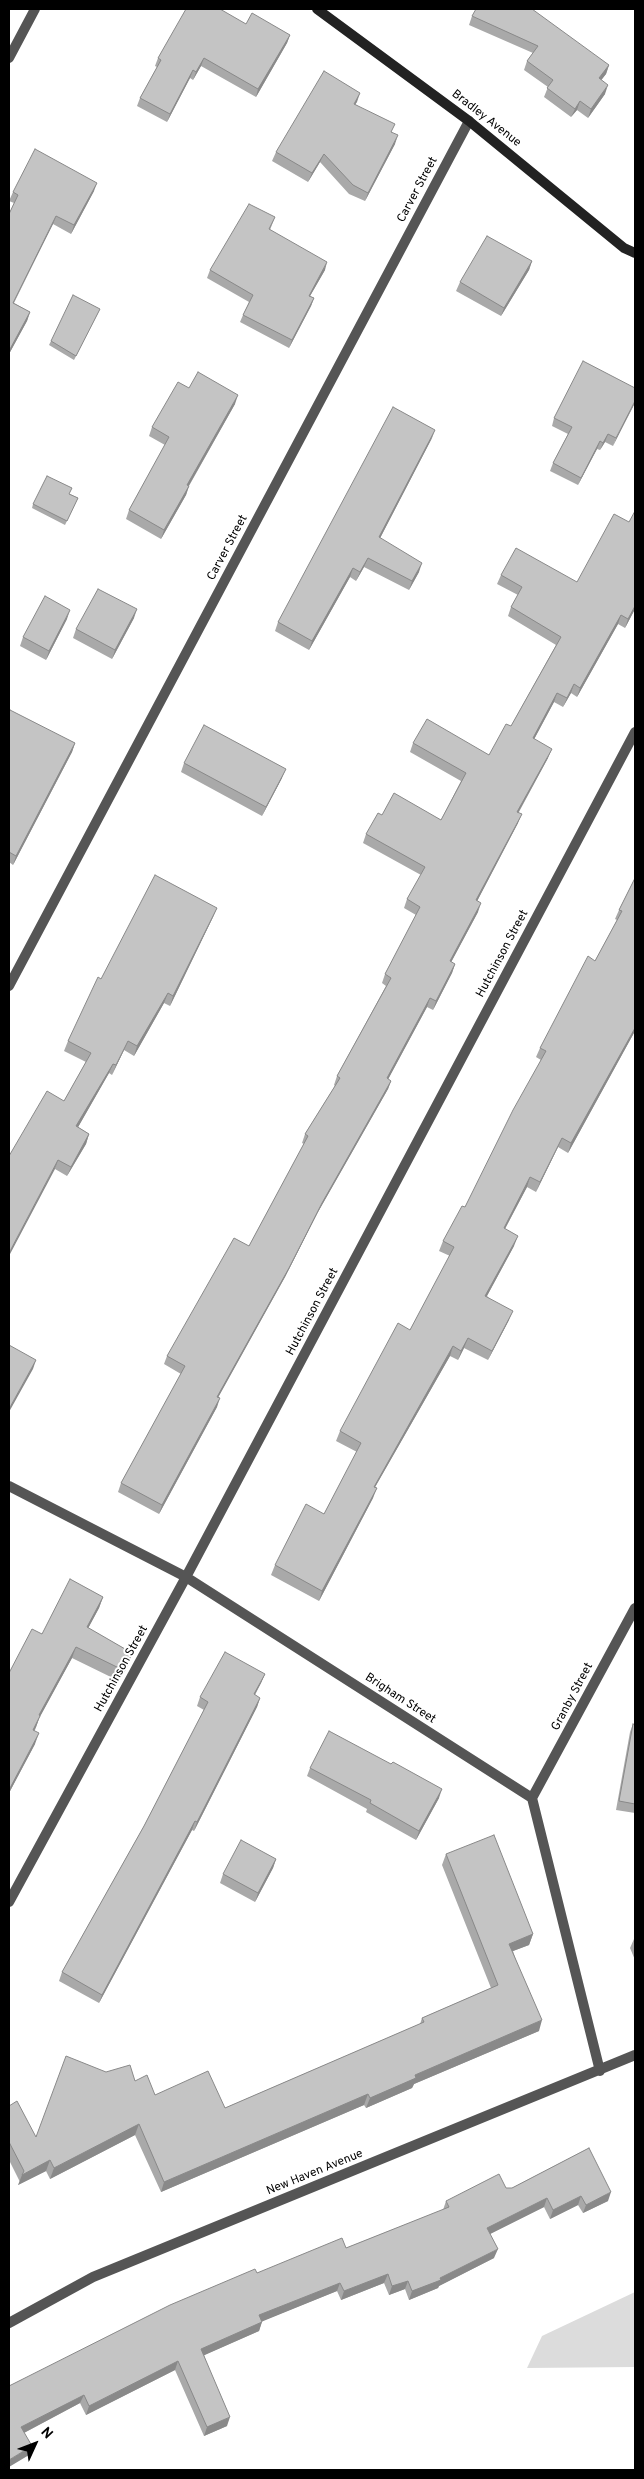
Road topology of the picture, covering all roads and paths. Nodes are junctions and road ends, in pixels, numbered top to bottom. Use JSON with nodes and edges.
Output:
{"nodes":[{"id":1,"x":35,"y":9,"type":"edge"},
{"id":2,"x":317,"y":9,"type":"edge"},
{"id":3,"x":9,"y":58,"type":"edge"},
{"id":4,"x":469,"y":121,"type":"junction"},
{"id":5,"x":635,"y":253,"type":"edge"},
{"id":6,"x":635,"y":732,"type":"edge"},
{"id":7,"x":9,"y":986,"type":"edge"},
{"id":8,"x":9,"y":1486,"type":"edge"},
{"id":9,"x":186,"y":1578,"type":"junction"},
{"id":10,"x":635,"y":1608,"type":"edge"},
{"id":11,"x":532,"y":1798,"type":"junction"},
{"id":12,"x":9,"y":1902,"type":"edge"},
{"id":13,"x":635,"y":2055,"type":"edge"},
{"id":14,"x":600,"y":2071,"type":"junction"},
{"id":15,"x":9,"y":2323,"type":"edge"}],
"edges":[{"from":1,"to":3,"type":"street"},
{"from":2,"to":4,"type":"street","name":"Bradley Avenue"},
{"from":4,"to":5,"type":"street","name":"Bradley Avenue"},
{"from":4,"to":7,"type":"street","name":"Carver Street"},
{"from":6,"to":9,"type":"street","name":"Hutchinson Street"},
{"from":8,"to":9,"type":"street","name":"Brigham Street"},
{"from":9,"to":11,"type":"street","name":"Brigham Street"},
{"from":9,"to":12,"type":"street","name":"Hutchinson Street"},
{"from":10,"to":11,"type":"street","name":"Granby Street"},
{"from":11,"to":14,"type":"street"},
{"from":13,"to":14,"type":"street","name":"New Haven Avenue"},
{"from":14,"to":15,"type":"street","name":"New Haven Avenue"}]}
